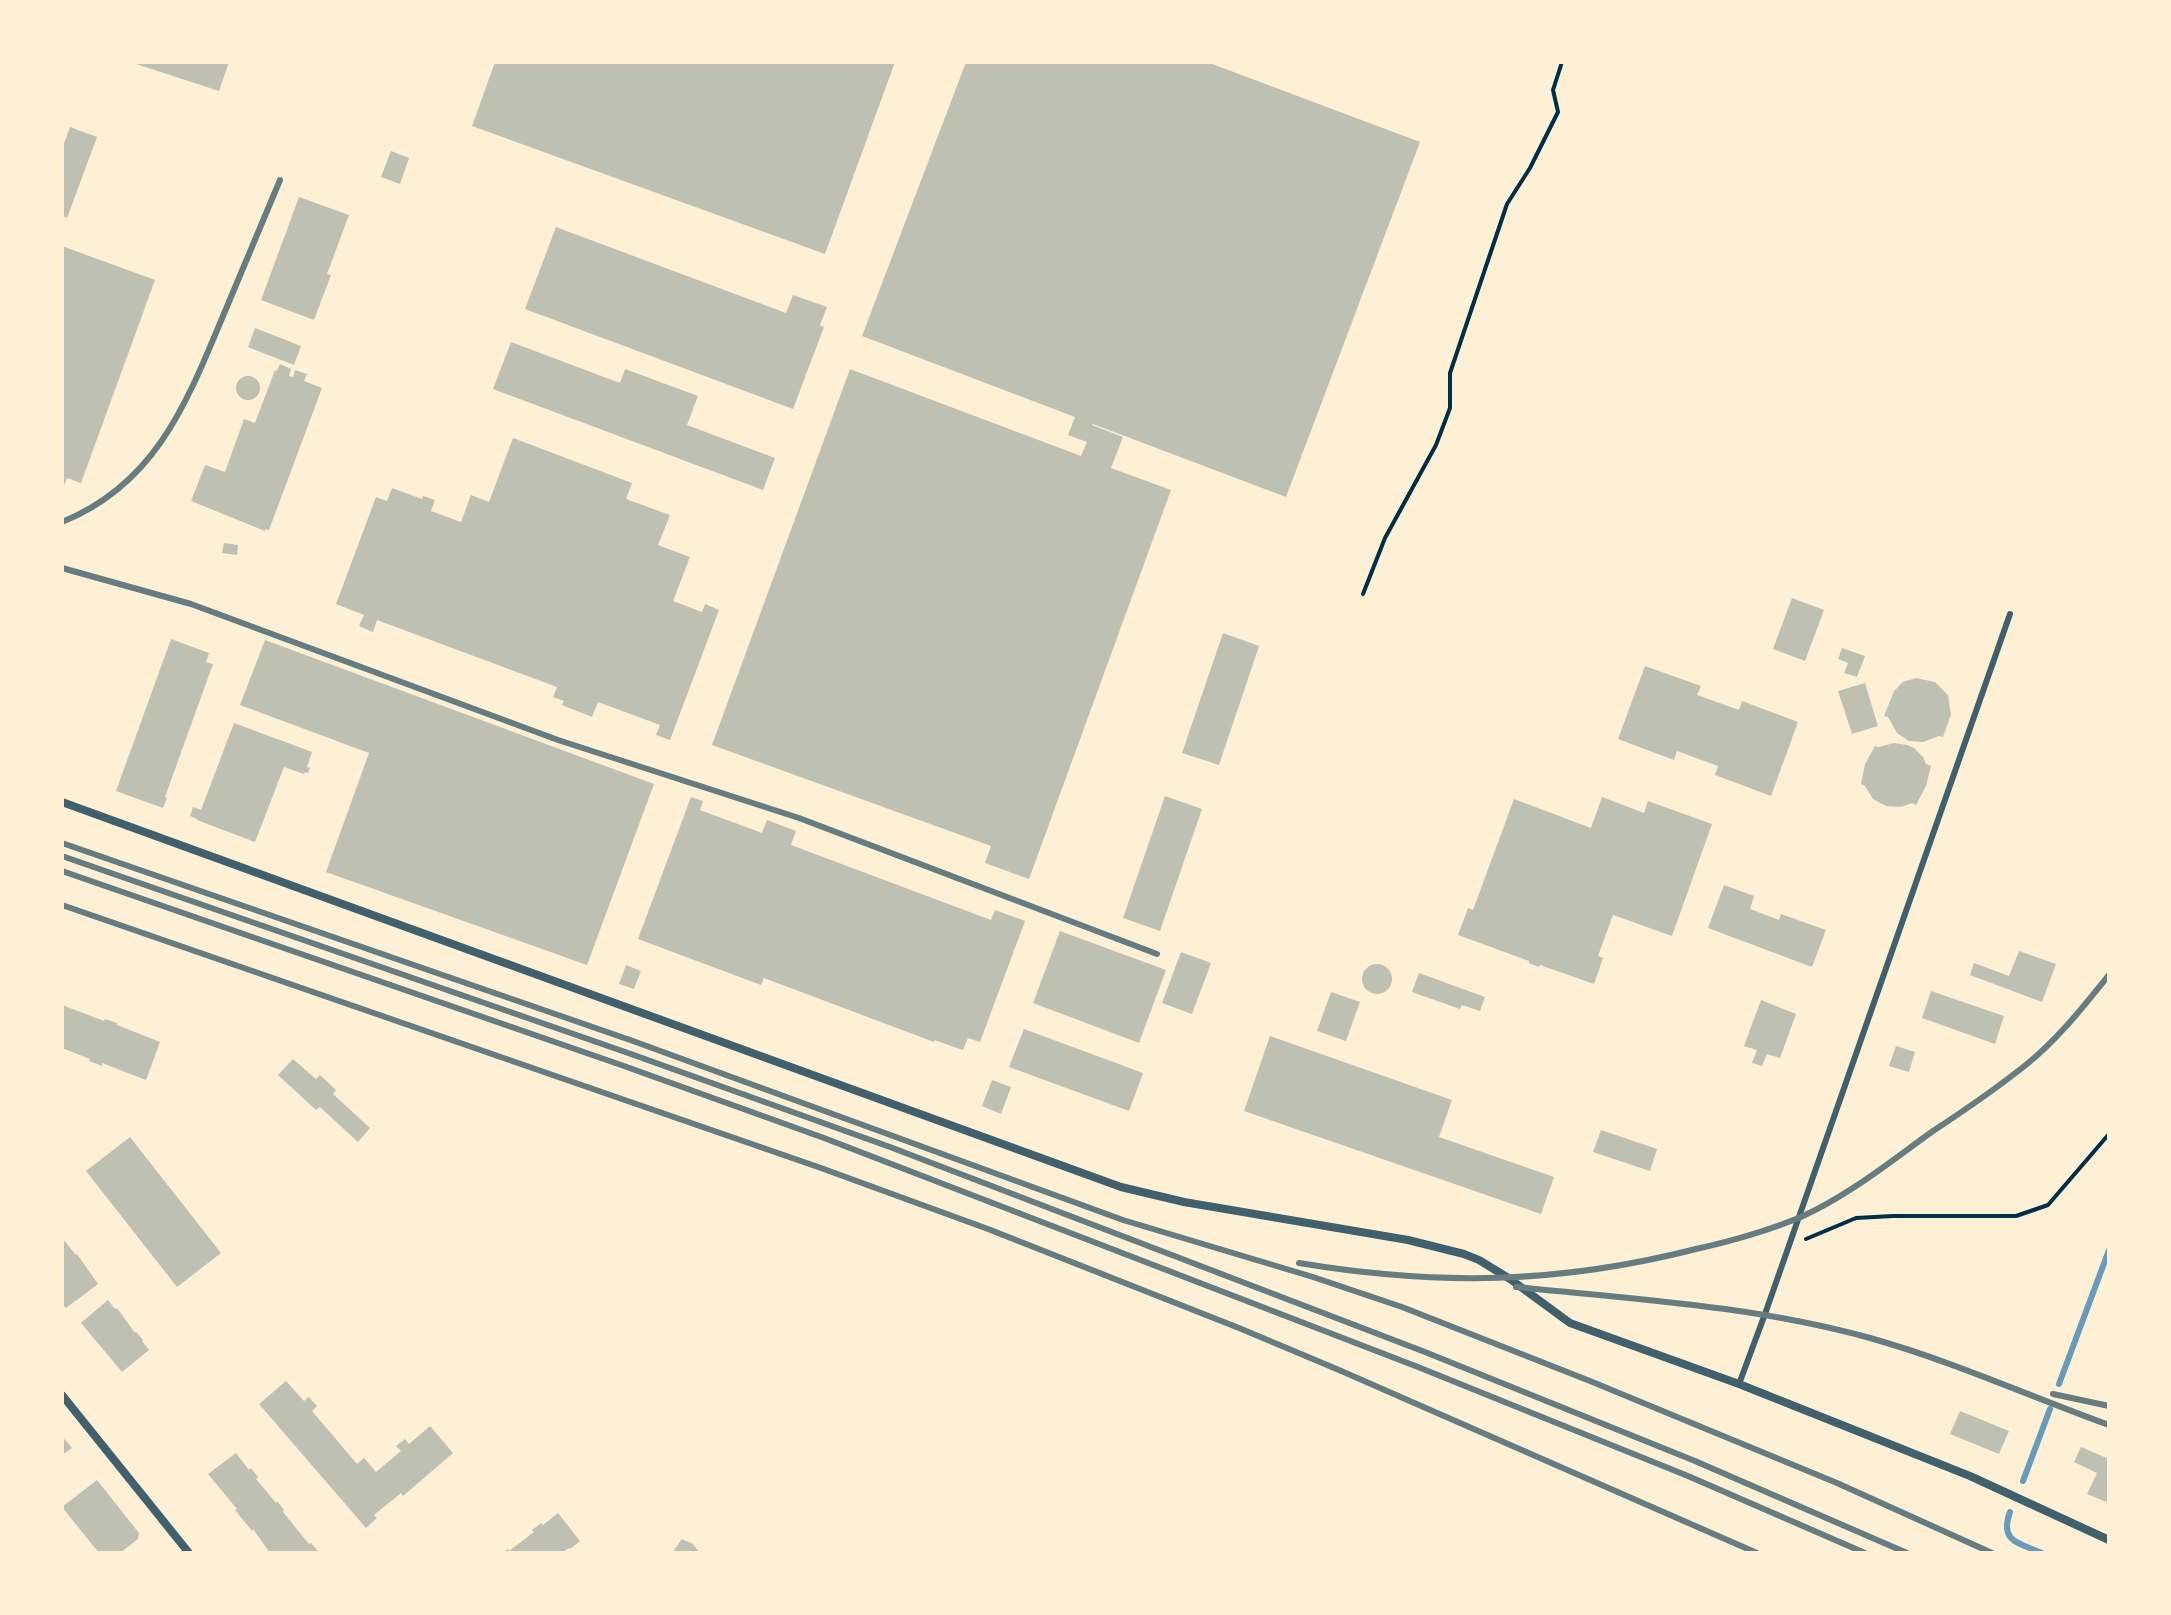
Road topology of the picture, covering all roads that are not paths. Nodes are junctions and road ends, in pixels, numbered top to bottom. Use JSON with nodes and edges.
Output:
{"nodes":[{"id":1,"x":2010,"y":614,"type":"dead end"},
{"id":2,"x":62,"y":802,"type":"edge"},
{"id":3,"x":1739,"y":1384,"type":"junction"},
{"id":4,"x":62,"y":1395,"type":"edge"},
{"id":5,"x":2109,"y":1540,"type":"edge"},
{"id":6,"x":189,"y":1553,"type":"edge"}],
"edges":[{"from":1,"to":3,"type":"lane"},
{"from":2,"to":3,"type":"street"},
{"from":3,"to":5,"type":"street"},
{"from":4,"to":6,"type":"street"}]}
